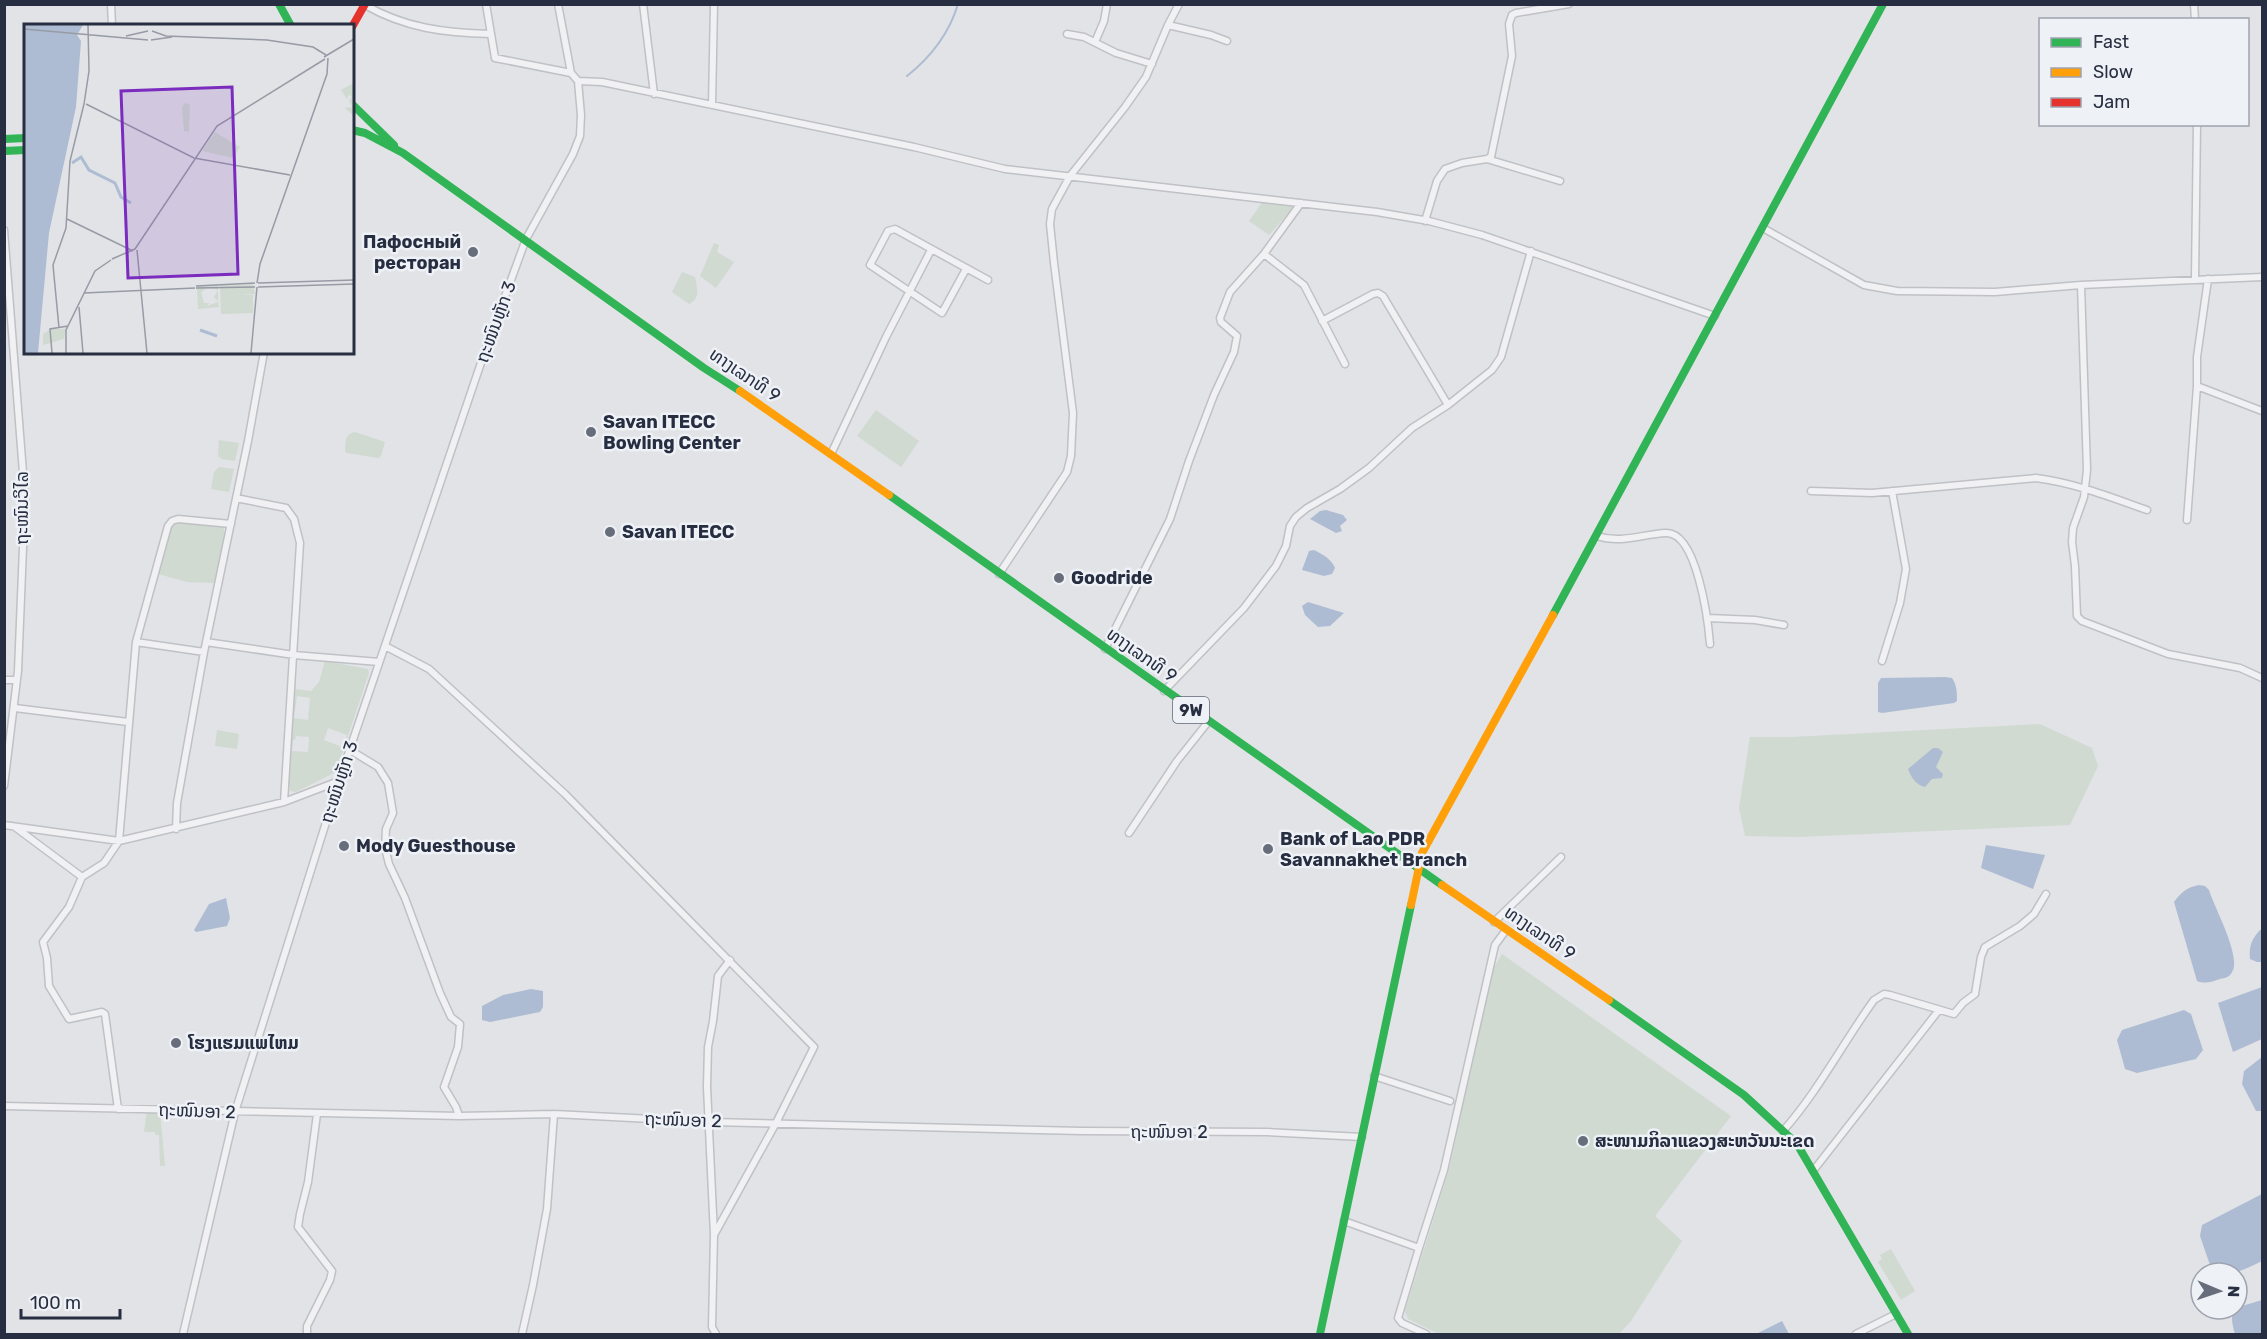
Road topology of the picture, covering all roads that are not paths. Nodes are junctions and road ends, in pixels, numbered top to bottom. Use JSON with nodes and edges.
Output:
{"nodes":[{"id":1,"x":111,"y":4,"type":"edge"},
{"id":2,"x":272,"y":4,"type":"edge"},
{"id":3,"x":279,"y":4,"type":"edge"},
{"id":4,"x":486,"y":4,"type":"edge"},
{"id":5,"x":558,"y":4,"type":"edge"},
{"id":6,"x":643,"y":4,"type":"edge"},
{"id":7,"x":714,"y":4,"type":"edge"},
{"id":8,"x":1107,"y":4,"type":"edge"},
{"id":9,"x":1179,"y":4,"type":"edge"},
{"id":10,"x":1569,"y":4,"type":"edge"},
{"id":11,"x":1883,"y":4,"type":"edge"},
{"id":12,"x":365,"y":5,"type":"edge"},
{"id":13,"x":112,"y":24,"type":"edge"},
{"id":14,"x":287,"y":24,"type":"edge"},
{"id":15,"x":288,"y":24,"type":"edge"},
{"id":16,"x":354,"y":24,"type":"edge"},
{"id":17,"x":1168,"y":25,"type":"junction"},
{"id":18,"x":491,"y":34,"type":"junction"},
{"id":19,"x":1067,"y":34,"type":"dead end"},
{"id":20,"x":1227,"y":41,"type":"dead end"},
{"id":21,"x":1095,"y":42,"type":"junction"},
{"id":22,"x":1152,"y":64,"type":"junction"},
{"id":23,"x":571,"y":73,"type":"junction"},
{"id":24,"x":578,"y":81,"type":"junction"},
{"id":25,"x":654,"y":93,"type":"junction"},
{"id":26,"x":712,"y":105,"type":"junction"},
{"id":27,"x":354,"y":106,"type":"edge"},
{"id":28,"x":2197,"y":126,"type":"edge"},
{"id":29,"x":354,"y":130,"type":"edge"},
{"id":30,"x":24,"y":138,"type":"edge"},
{"id":31,"x":4,"y":139,"type":"edge"},
{"id":32,"x":24,"y":150,"type":"edge"},
{"id":33,"x":4,"y":151,"type":"edge"},
{"id":34,"x":402,"y":153,"type":"junction"},
{"id":35,"x":1487,"y":159,"type":"junction"},
{"id":36,"x":1070,"y":176,"type":"junction"},
{"id":37,"x":1560,"y":181,"type":"dead end"},
{"id":38,"x":1301,"y":203,"type":"junction"},
{"id":39,"x":1425,"y":220,"type":"junction"},
{"id":40,"x":1763,"y":228,"type":"junction"},
{"id":41,"x":4,"y":230,"type":"edge"},
{"id":42,"x":526,"y":239,"type":"junction"},
{"id":43,"x":931,"y":250,"type":"junction"},
{"id":44,"x":1531,"y":251,"type":"junction"},
{"id":45,"x":1264,"y":254,"type":"junction"},
{"id":46,"x":966,"y":269,"type":"junction"},
{"id":47,"x":2262,"y":277,"type":"edge"},
{"id":48,"x":2195,"y":279,"type":"junction"},
{"id":49,"x":2208,"y":279,"type":"junction"},
{"id":50,"x":988,"y":280,"type":"dead end"},
{"id":51,"x":2080,"y":285,"type":"junction"},
{"id":52,"x":910,"y":291,"type":"junction"},
{"id":53,"x":7,"y":302,"type":"edge"},
{"id":54,"x":1715,"y":316,"type":"junction"},
{"id":55,"x":1322,"y":321,"type":"junction"},
{"id":56,"x":264,"y":354,"type":"edge"},
{"id":57,"x":1345,"y":364,"type":"dead end"},
{"id":58,"x":2197,"y":386,"type":"junction"},
{"id":59,"x":1448,"y":405,"type":"junction"},
{"id":60,"x":2262,"y":411,"type":"edge"},
{"id":61,"x":831,"y":454,"type":"junction"},
{"id":62,"x":2086,"y":488,"type":"junction"},
{"id":63,"x":1811,"y":491,"type":"dead end"},
{"id":64,"x":1892,"y":491,"type":"junction"},
{"id":65,"x":236,"y":498,"type":"junction"},
{"id":66,"x":2148,"y":510,"type":"dead end"},
{"id":67,"x":2187,"y":520,"type":"dead end"},
{"id":68,"x":231,"y":524,"type":"junction"},
{"id":69,"x":1597,"y":536,"type":"junction"},
{"id":70,"x":999,"y":574,"type":"junction"},
{"id":71,"x":1708,"y":618,"type":"junction"},
{"id":72,"x":1784,"y":625,"type":"dead end"},
{"id":73,"x":136,"y":642,"type":"junction"},
{"id":74,"x":206,"y":642,"type":"junction"},
{"id":75,"x":1710,"y":644,"type":"dead end"},
{"id":76,"x":385,"y":646,"type":"junction"},
{"id":77,"x":1105,"y":649,"type":"junction"},
{"id":78,"x":204,"y":652,"type":"junction"},
{"id":79,"x":294,"y":655,"type":"junction"},
{"id":80,"x":1882,"y":661,"type":"dead end"},
{"id":81,"x":379,"y":662,"type":"junction"},
{"id":82,"x":2262,"y":678,"type":"edge"},
{"id":83,"x":4,"y":680,"type":"edge"},
{"id":84,"x":17,"y":680,"type":"junction"},
{"id":85,"x":1164,"y":690,"type":"junction"},
{"id":86,"x":15,"y":708,"type":"junction"},
{"id":87,"x":128,"y":722,"type":"junction"},
{"id":88,"x":1208,"y":722,"type":"junction"},
{"id":89,"x":350,"y":750,"type":"junction"},
{"id":90,"x":339,"y":781,"type":"junction"},
{"id":91,"x":4,"y":786,"type":"edge"},
{"id":92,"x":284,"y":802,"type":"junction"},
{"id":93,"x":4,"y":825,"type":"edge"},
{"id":94,"x":15,"y":827,"type":"junction"},
{"id":95,"x":176,"y":829,"type":"junction"},
{"id":96,"x":1129,"y":833,"type":"dead end"},
{"id":97,"x":119,"y":842,"type":"junction"},
{"id":98,"x":1561,"y":857,"type":"dead end"},
{"id":99,"x":1418,"y":869,"type":"junction"},
{"id":100,"x":82,"y":877,"type":"junction"},
{"id":101,"x":2046,"y":894,"type":"dead end"},
{"id":102,"x":1494,"y":922,"type":"junction"},
{"id":103,"x":1506,"y":930,"type":"junction"},
{"id":104,"x":730,"y":960,"type":"junction"},
{"id":105,"x":1939,"y":1010,"type":"junction"},
{"id":106,"x":1374,"y":1076,"type":"junction"},
{"id":107,"x":1450,"y":1101,"type":"dead end"},
{"id":108,"x":4,"y":1106,"type":"edge"},
{"id":109,"x":118,"y":1109,"type":"junction"},
{"id":110,"x":235,"y":1112,"type":"junction"},
{"id":111,"x":317,"y":1114,"type":"junction"},
{"id":112,"x":554,"y":1114,"type":"junction"},
{"id":113,"x":459,"y":1116,"type":"junction"},
{"id":114,"x":710,"y":1122,"type":"junction"},
{"id":115,"x":776,"y":1123,"type":"junction"},
{"id":116,"x":1783,"y":1131,"type":"junction"},
{"id":117,"x":1362,"y":1137,"type":"junction"},
{"id":118,"x":1813,"y":1171,"type":"junction"},
{"id":119,"x":1344,"y":1221,"type":"junction"},
{"id":120,"x":714,"y":1235,"type":"junction"},
{"id":121,"x":1419,"y":1248,"type":"junction"},
{"id":122,"x":1896,"y":1314,"type":"junction"},
{"id":123,"x":183,"y":1335,"type":"edge"},
{"id":124,"x":307,"y":1335,"type":"edge"},
{"id":125,"x":522,"y":1335,"type":"edge"},
{"id":126,"x":716,"y":1335,"type":"edge"},
{"id":127,"x":1320,"y":1335,"type":"edge"},
{"id":128,"x":1426,"y":1335,"type":"edge"},
{"id":129,"x":1856,"y":1335,"type":"edge"},
{"id":130,"x":1908,"y":1335,"type":"edge"}],
"edges":[{"from":1,"to":13,"type":"street"},
{"from":2,"to":14,"type":"main road"},
{"from":3,"to":15,"type":"main road"},
{"from":4,"to":18,"type":"street"},
{"from":5,"to":23,"type":"street"},
{"from":6,"to":25,"type":"street"},
{"from":7,"to":26,"type":"street"},
{"from":8,"to":21,"type":"street"},
{"from":9,"to":17,"type":"street"},
{"from":10,"to":35,"type":"street"},
{"from":11,"to":40,"type":"main road"},
{"from":12,"to":16,"type":"main road"},
{"from":12,"to":18,"type":"street"},
{"from":17,"to":20,"type":"street"},
{"from":17,"to":22,"type":"street"},
{"from":18,"to":23,"type":"street"},
{"from":19,"to":21,"type":"street"},
{"from":21,"to":22,"type":"street"},
{"from":22,"to":36,"type":"street"},
{"from":23,"to":24,"type":"street"},
{"from":24,"to":25,"type":"street"},
{"from":24,"to":42,"type":"street","name":"ຖະໜົນຫຼັກ 3"},
{"from":25,"to":26,"type":"street"},
{"from":26,"to":36,"type":"street"},
{"from":27,"to":34,"type":"main road","name":"ທາງເລກທີ 9","number":"9W"},
{"from":28,"to":48,"type":"street"},
{"from":29,"to":34,"type":"main road","name":"ທາງເລກທີ 9","number":"9W"},
{"from":30,"to":31,"type":"main road"},
{"from":32,"to":33,"type":"main road"},
{"from":34,"to":42,"type":"main road","name":"ທາງເລກທີ 9","number":"9W"},
{"from":35,"to":37,"type":"street"},
{"from":35,"to":39,"type":"street"},
{"from":36,"to":38,"type":"street"},
{"from":36,"to":70,"type":"street"},
{"from":38,"to":39,"type":"street"},
{"from":38,"to":45,"type":"street"},
{"from":39,"to":44,"type":"street"},
{"from":40,"to":51,"type":"street"},
{"from":40,"to":54,"type":"main road"},
{"from":41,"to":53,"type":"street","name":"ຖະໜົນວິໄລ"},
{"from":42,"to":61,"type":"main road","name":"ທາງເລກທີ 9","number":"9W"},
{"from":42,"to":76,"type":"street","name":"ຖະໜົນຫຼັກ 3"},
{"from":43,"to":46,"type":"street"},
{"from":43,"to":52,"type":"street"},
{"from":43,"to":52,"type":"street"},
{"from":44,"to":54,"type":"street"},
{"from":44,"to":59,"type":"street"},
{"from":45,"to":55,"type":"street"},
{"from":45,"to":77,"type":"street"},
{"from":46,"to":50,"type":"street"},
{"from":46,"to":52,"type":"street"},
{"from":47,"to":49,"type":"street"},
{"from":48,"to":49,"type":"street"},
{"from":48,"to":51,"type":"street"},
{"from":49,"to":58,"type":"street"},
{"from":51,"to":62,"type":"street"},
{"from":52,"to":61,"type":"street"},
{"from":53,"to":84,"type":"street","name":"ຖະໜົນວິໄລ"},
{"from":54,"to":69,"type":"main road"},
{"from":55,"to":57,"type":"street"},
{"from":55,"to":59,"type":"street"},
{"from":56,"to":65,"type":"street"},
{"from":58,"to":60,"type":"street"},
{"from":58,"to":67,"type":"street"},
{"from":59,"to":85,"type":"street"},
{"from":61,"to":70,"type":"main road","name":"ທາງເລກທີ 9","number":"9W"},
{"from":62,"to":64,"type":"street"},
{"from":62,"to":66,"type":"street"},
{"from":62,"to":82,"type":"street"},
{"from":63,"to":64,"type":"street"},
{"from":64,"to":80,"type":"street"},
{"from":65,"to":68,"type":"street"},
{"from":65,"to":79,"type":"street"},
{"from":68,"to":73,"type":"street"},
{"from":68,"to":74,"type":"street"},
{"from":69,"to":71,"type":"street"},
{"from":69,"to":99,"type":"main road"},
{"from":70,"to":77,"type":"main road","name":"ທາງເລກທີ 9","number":"9W"},
{"from":71,"to":72,"type":"street"},
{"from":71,"to":75,"type":"street"},
{"from":73,"to":78,"type":"street"},
{"from":73,"to":87,"type":"street"},
{"from":74,"to":78,"type":"street"},
{"from":74,"to":79,"type":"street"},
{"from":76,"to":81,"type":"street","name":"ຖະໜົນຫຼັກ 3"},
{"from":76,"to":104,"type":"street"},
{"from":77,"to":85,"type":"main road","name":"ທາງເລກທີ 9","number":"9W"},
{"from":78,"to":95,"type":"street"},
{"from":79,"to":81,"type":"street"},
{"from":79,"to":92,"type":"street"},
{"from":81,"to":89,"type":"street","name":"ຖະໜົນຫຼັກ 3"},
{"from":83,"to":84,"type":"street"},
{"from":84,"to":86,"type":"street","name":"ຖະໜົນວິໄລ"},
{"from":85,"to":88,"type":"main road","name":"ທາງເລກທີ 9","number":"9W"},
{"from":86,"to":87,"type":"street"},
{"from":86,"to":91,"type":"street","name":"ຖະໜົນວິໄລ"},
{"from":87,"to":97,"type":"street"},
{"from":88,"to":96,"type":"street"},
{"from":88,"to":99,"type":"main road","name":"ທາງເລກທີ 9","number":"9W"},
{"from":89,"to":90,"type":"street","name":"ຖະໜົນຫຼັກ 3"},
{"from":89,"to":113,"type":"street"},
{"from":90,"to":92,"type":"street"},
{"from":90,"to":110,"type":"street","name":"ຖະໜົນຫຼັກ 3"},
{"from":92,"to":95,"type":"street"},
{"from":93,"to":94,"type":"street"},
{"from":94,"to":97,"type":"street"},
{"from":94,"to":100,"type":"street"},
{"from":95,"to":97,"type":"street"},
{"from":97,"to":100,"type":"street"},
{"from":98,"to":102,"type":"street"},
{"from":99,"to":102,"type":"main road","name":"ທາງເລກທີ 9","number":"9W"},
{"from":99,"to":106,"type":"main road"},
{"from":100,"to":109,"type":"street"},
{"from":101,"to":105,"type":"street"},
{"from":102,"to":103,"type":"main road","name":"ທາງເລກທີ 9","number":"9W"},
{"from":103,"to":116,"type":"main road","name":"ທາງເລກທີ 9","number":"9W"},
{"from":103,"to":121,"type":"street"},
{"from":104,"to":114,"type":"street"},
{"from":104,"to":115,"type":"street"},
{"from":105,"to":116,"type":"street"},
{"from":105,"to":118,"type":"street"},
{"from":106,"to":107,"type":"street"},
{"from":106,"to":117,"type":"main road"},
{"from":108,"to":109,"type":"street","name":"ຖະໜົນອາ 2"},
{"from":109,"to":110,"type":"street","name":"ຖະໜົນອາ 2"},
{"from":110,"to":111,"type":"street","name":"ຖະໜົນອາ 2"},
{"from":110,"to":123,"type":"street","name":"ຖະໜົນຫຼັກ 3"},
{"from":111,"to":113,"type":"street","name":"ຖະໜົນອາ 2"},
{"from":111,"to":124,"type":"street"},
{"from":112,"to":113,"type":"street","name":"ຖະໜົນອາ 2"},
{"from":112,"to":114,"type":"street","name":"ຖະໜົນອາ 2"},
{"from":112,"to":125,"type":"street"},
{"from":114,"to":115,"type":"street","name":"ຖະໜົນອາ 2"},
{"from":114,"to":120,"type":"street"},
{"from":115,"to":117,"type":"street","name":"ຖະໜົນອາ 2"},
{"from":115,"to":120,"type":"street"},
{"from":116,"to":118,"type":"main road","name":"ທາງເລກທີ 9","number":"9W"},
{"from":117,"to":119,"type":"main road"},
{"from":118,"to":122,"type":"main road","name":"ທາງເລກທີ 9","number":"9W"},
{"from":119,"to":121,"type":"street"},
{"from":119,"to":127,"type":"main road"},
{"from":120,"to":126,"type":"street"},
{"from":121,"to":128,"type":"street"},
{"from":122,"to":129,"type":"street"},
{"from":122,"to":130,"type":"main road","name":"ທາງເລກທີ 9","number":"9W"}]}
